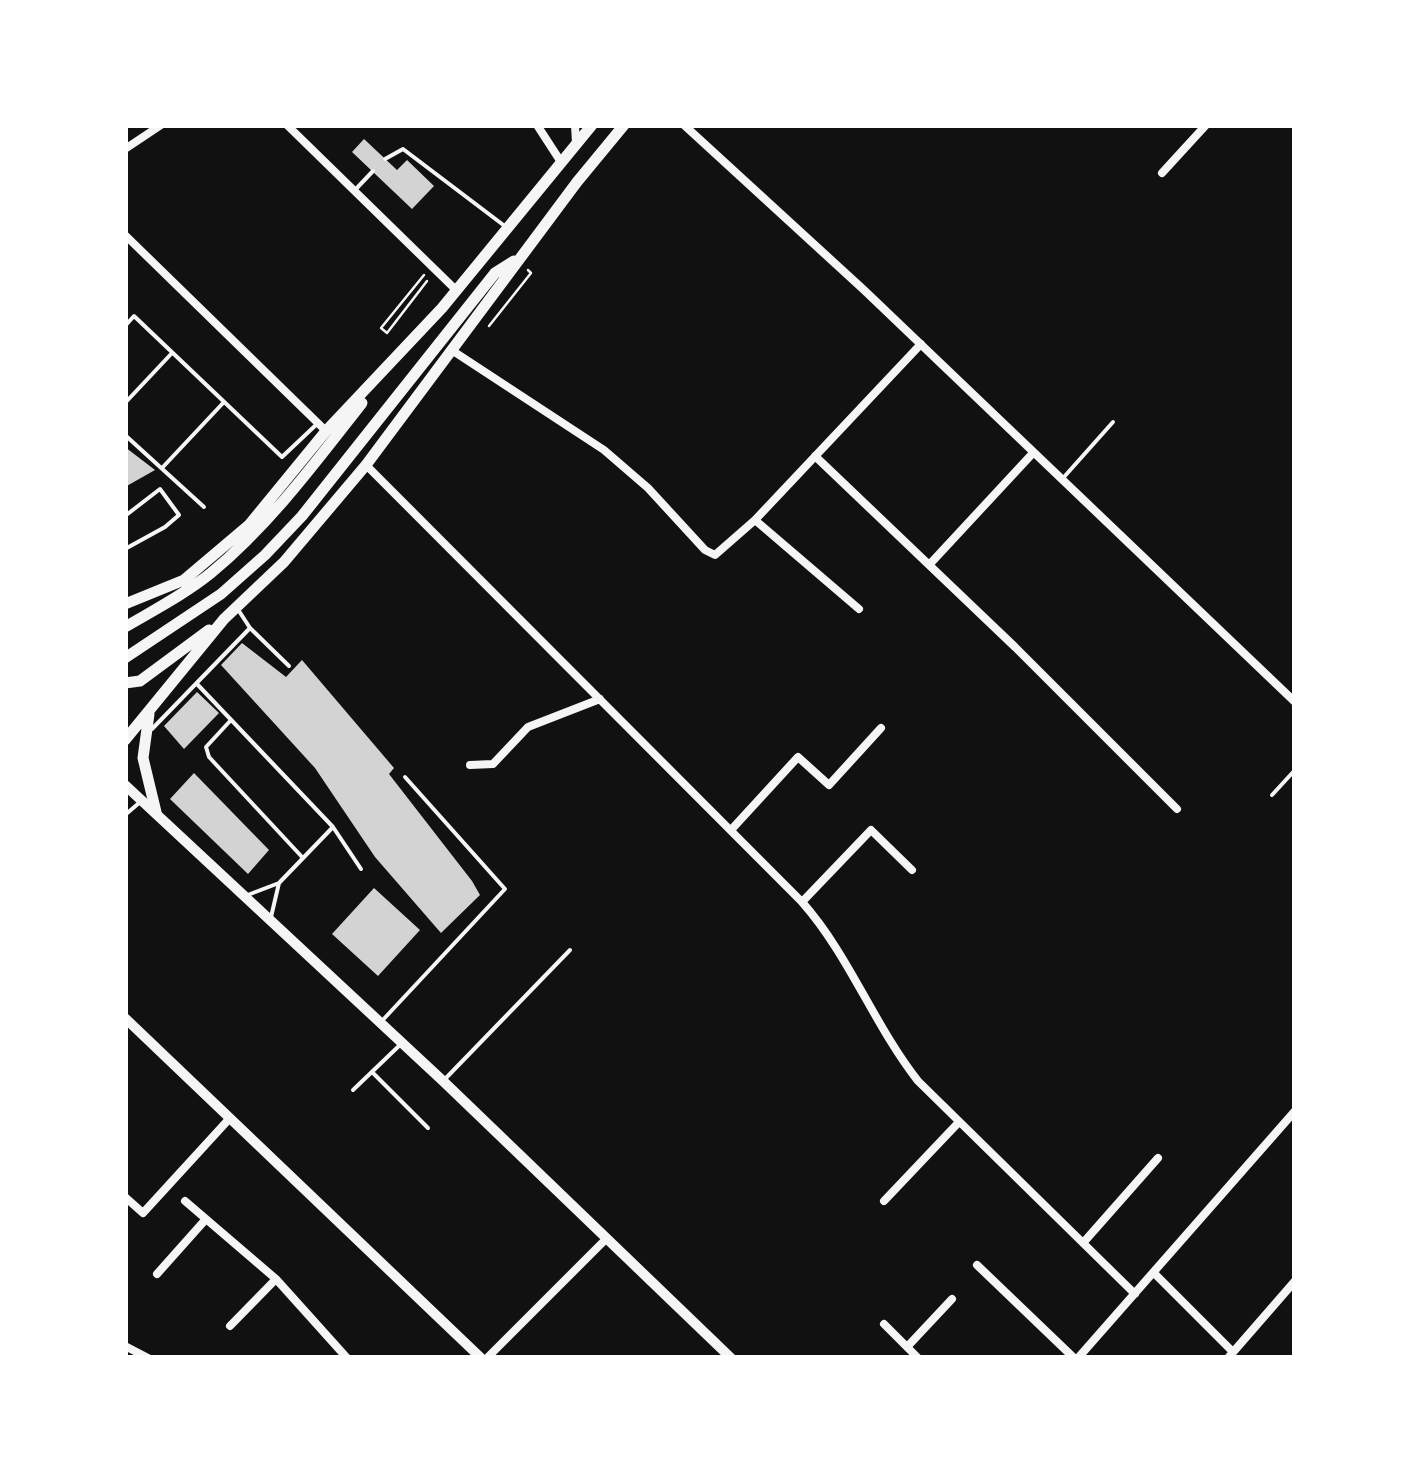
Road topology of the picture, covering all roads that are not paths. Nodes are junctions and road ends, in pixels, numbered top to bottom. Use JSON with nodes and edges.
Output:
{"nodes":[{"id":1,"x":161,"y":125,"type":"edge"},
{"id":2,"x":287,"y":125,"type":"edge"},
{"id":3,"x":537,"y":125,"type":"edge"},
{"id":4,"x":574,"y":125,"type":"edge"},
{"id":5,"x":592,"y":125,"type":"edge"},
{"id":6,"x":624,"y":125,"type":"edge"},
{"id":7,"x":684,"y":125,"type":"edge"},
{"id":8,"x":1206,"y":125,"type":"edge"},
{"id":9,"x":576,"y":143,"type":"junction"},
{"id":10,"x":125,"y":148,"type":"edge"},
{"id":11,"x":385,"y":159,"type":"dead end"},
{"id":12,"x":561,"y":162,"type":"junction"},
{"id":13,"x":373,"y":171,"type":"dead end"},
{"id":14,"x":1162,"y":173,"type":"dead end"},
{"id":15,"x":355,"y":190,"type":"junction"},
{"id":16,"x":508,"y":228,"type":"junction"},
{"id":17,"x":125,"y":234,"type":"edge"},
{"id":18,"x":521,"y":256,"type":"junction"},
{"id":19,"x":456,"y":290,"type":"junction"},
{"id":20,"x":125,"y":326,"type":"edge"},
{"id":21,"x":921,"y":344,"type":"junction"},
{"id":22,"x":453,"y":351,"type":"junction"},
{"id":23,"x":172,"y":353,"type":"junction"},
{"id":24,"x":398,"y":357,"type":"junction"},
{"id":25,"x":224,"y":402,"type":"junction"},
{"id":26,"x":125,"y":403,"type":"edge"},
{"id":27,"x":1113,"y":422,"type":"dead end"},
{"id":28,"x":322,"y":427,"type":"junction"},
{"id":29,"x":125,"y":435,"type":"edge"},
{"id":30,"x":1033,"y":454,"type":"junction"},
{"id":31,"x":815,"y":456,"type":"junction"},
{"id":32,"x":366,"y":466,"type":"junction"},
{"id":33,"x":162,"y":468,"type":"junction"},
{"id":34,"x":1060,"y":481,"type":"junction"},
{"id":35,"x":204,"y":507,"type":"dead end"},
{"id":36,"x":125,"y":516,"type":"edge"},
{"id":37,"x":756,"y":520,"type":"junction"},
{"id":38,"x":125,"y":549,"type":"edge"},
{"id":39,"x":212,"y":559,"type":"junction"},
{"id":40,"x":929,"y":564,"type":"junction"},
{"id":41,"x":125,"y":603,"type":"edge"},
{"id":42,"x":236,"y":607,"type":"junction"},
{"id":43,"x":858,"y":609,"type":"dead end"},
{"id":44,"x":224,"y":619,"type":"junction"},
{"id":45,"x":125,"y":628,"type":"edge"},
{"id":46,"x":250,"y":628,"type":"junction"},
{"id":47,"x":125,"y":658,"type":"edge"},
{"id":48,"x":289,"y":666,"type":"dead end"},
{"id":49,"x":125,"y":683,"type":"edge"},
{"id":50,"x":197,"y":684,"type":"junction"},
{"id":51,"x":600,"y":699,"type":"junction"},
{"id":52,"x":1295,"y":702,"type":"edge"},
{"id":53,"x":150,"y":712,"type":"junction"},
{"id":54,"x":231,"y":720,"type":"junction"},
{"id":55,"x":882,"y":728,"type":"dead end"},
{"id":56,"x":144,"y":738,"type":"junction"},
{"id":57,"x":125,"y":740,"type":"edge"},
{"id":58,"x":470,"y":765,"type":"dead end"},
{"id":59,"x":1295,"y":770,"type":"edge"},
{"id":60,"x":405,"y":777,"type":"dead end"},
{"id":61,"x":125,"y":785,"type":"edge"},
{"id":62,"x":1272,"y":794,"type":"dead end"},
{"id":63,"x":143,"y":800,"type":"junction"},
{"id":64,"x":1177,"y":809,"type":"dead end"},
{"id":65,"x":156,"y":812,"type":"junction"},
{"id":66,"x":125,"y":815,"type":"edge"},
{"id":67,"x":332,"y":828,"type":"junction"},
{"id":68,"x":731,"y":830,"type":"junction"},
{"id":69,"x":304,"y":858,"type":"junction"},
{"id":70,"x":361,"y":869,"type":"dead end"},
{"id":71,"x":912,"y":870,"type":"dead end"},
{"id":72,"x":280,"y":883,"type":"junction"},
{"id":73,"x":245,"y":896,"type":"junction"},
{"id":74,"x":802,"y":902,"type":"junction"},
{"id":75,"x":271,"y":920,"type":"junction"},
{"id":76,"x":570,"y":950,"type":"dead end"},
{"id":77,"x":125,"y":1018,"type":"edge"},
{"id":78,"x":380,"y":1023,"type":"junction"},
{"id":79,"x":402,"y":1043,"type":"junction"},
{"id":80,"x":372,"y":1072,"type":"junction"},
{"id":81,"x":443,"y":1081,"type":"junction"},
{"id":82,"x":353,"y":1090,"type":"dead end"},
{"id":83,"x":1295,"y":1111,"type":"edge"},
{"id":84,"x":230,"y":1118,"type":"junction"},
{"id":85,"x":959,"y":1122,"type":"junction"},
{"id":86,"x":428,"y":1128,"type":"dead end"},
{"id":87,"x":1158,"y":1158,"type":"dead end"},
{"id":88,"x":125,"y":1196,"type":"edge"},
{"id":89,"x":186,"y":1201,"type":"dead end"},
{"id":90,"x":884,"y":1201,"type":"dead end"},
{"id":91,"x":206,"y":1219,"type":"junction"},
{"id":92,"x":606,"y":1238,"type":"junction"},
{"id":93,"x":1083,"y":1243,"type":"junction"},
{"id":94,"x":977,"y":1265,"type":"dead end"},
{"id":95,"x":1154,"y":1273,"type":"junction"},
{"id":96,"x":157,"y":1274,"type":"dead end"},
{"id":97,"x":276,"y":1279,"type":"junction"},
{"id":98,"x":1295,"y":1281,"type":"edge"},
{"id":99,"x":1135,"y":1294,"type":"junction"},
{"id":100,"x":952,"y":1299,"type":"dead end"},
{"id":101,"x":884,"y":1324,"type":"dead end"},
{"id":102,"x":230,"y":1326,"type":"dead end"},
{"id":103,"x":907,"y":1347,"type":"junction"},
{"id":104,"x":130,"y":1348,"type":"edge"},
{"id":105,"x":1230,"y":1355,"type":"edge"},
{"id":106,"x":342,"y":1356,"type":"edge"},
{"id":107,"x":127,"y":1358,"type":"edge"},
{"id":108,"x":148,"y":1358,"type":"edge"},
{"id":109,"x":484,"y":1358,"type":"edge"},
{"id":110,"x":731,"y":1358,"type":"edge"},
{"id":111,"x":918,"y":1358,"type":"edge"},
{"id":112,"x":1076,"y":1358,"type":"edge"}],
"edges":[{"from":1,"to":10,"type":"street"},
{"from":2,"to":15,"type":"street"},
{"from":3,"to":12,"type":"street"},
{"from":4,"to":9,"type":"street"},
{"from":5,"to":9,"type":"main road"},
{"from":6,"to":18,"type":"main road"},
{"from":7,"to":21,"type":"street"},
{"from":8,"to":14,"type":"street"},
{"from":9,"to":12,"type":"main road"},
{"from":11,"to":16,"type":"lane"},
{"from":12,"to":16,"type":"main road"},
{"from":13,"to":15,"type":"lane"},
{"from":15,"to":19,"type":"street"},
{"from":16,"to":19,"type":"main road"},
{"from":17,"to":28,"type":"street"},
{"from":18,"to":22,"type":"main road"},
{"from":18,"to":47,"type":"main road"},
{"from":19,"to":24,"type":"main road"},
{"from":20,"to":23,"type":"lane"},
{"from":21,"to":30,"type":"street"},
{"from":21,"to":31,"type":"street"},
{"from":22,"to":32,"type":"main road"},
{"from":22,"to":37,"type":"street"},
{"from":23,"to":25,"type":"lane"},
{"from":23,"to":26,"type":"lane"},
{"from":24,"to":28,"type":"main road"},
{"from":24,"to":45,"type":"main road"},
{"from":25,"to":28,"type":"lane"},
{"from":25,"to":33,"type":"lane"},
{"from":27,"to":34,"type":"lane"},
{"from":28,"to":39,"type":"main road"},
{"from":29,"to":33,"type":"lane"},
{"from":30,"to":34,"type":"street"},
{"from":30,"to":40,"type":"street"},
{"from":31,"to":37,"type":"street"},
{"from":31,"to":40,"type":"street"},
{"from":32,"to":42,"type":"main road"},
{"from":32,"to":51,"type":"street"},
{"from":33,"to":35,"type":"lane"},
{"from":34,"to":52,"type":"street"},
{"from":36,"to":38,"type":"lane"},
{"from":37,"to":43,"type":"street"},
{"from":39,"to":41,"type":"main road"},
{"from":39,"to":45,"type":"main road"},
{"from":40,"to":64,"type":"street"},
{"from":42,"to":44,"type":"main road"},
{"from":42,"to":46,"type":"lane"},
{"from":44,"to":49,"type":"main road"},
{"from":44,"to":53,"type":"main road"},
{"from":46,"to":48,"type":"lane"},
{"from":46,"to":50,"type":"lane"},
{"from":50,"to":54,"type":"lane"},
{"from":50,"to":56,"type":"lane"},
{"from":51,"to":58,"type":"street"},
{"from":51,"to":68,"type":"street"},
{"from":53,"to":56,"type":"main road"},
{"from":53,"to":57,"type":"main road"},
{"from":54,"to":67,"type":"lane"},
{"from":54,"to":69,"type":"lane"},
{"from":55,"to":68,"type":"street"},
{"from":56,"to":65,"type":"main road"},
{"from":59,"to":62,"type":"lane"},
{"from":60,"to":78,"type":"lane"},
{"from":61,"to":63,"type":"main road"},
{"from":63,"to":65,"type":"main road"},
{"from":63,"to":66,"type":"lane"},
{"from":65,"to":73,"type":"main road"},
{"from":67,"to":69,"type":"lane"},
{"from":67,"to":70,"type":"lane"},
{"from":68,"to":74,"type":"street"},
{"from":69,"to":72,"type":"lane"},
{"from":71,"to":74,"type":"street"},
{"from":72,"to":73,"type":"lane"},
{"from":72,"to":75,"type":"lane"},
{"from":73,"to":75,"type":"main road"},
{"from":74,"to":85,"type":"street"},
{"from":75,"to":78,"type":"main road"},
{"from":76,"to":81,"type":"lane"},
{"from":77,"to":84,"type":"main road"},
{"from":78,"to":79,"type":"main road"},
{"from":79,"to":80,"type":"lane"},
{"from":79,"to":81,"type":"main road"},
{"from":80,"to":82,"type":"lane"},
{"from":80,"to":86,"type":"lane"},
{"from":81,"to":92,"type":"main road"},
{"from":83,"to":95,"type":"street"},
{"from":84,"to":88,"type":"street"},
{"from":84,"to":109,"type":"main road"},
{"from":85,"to":90,"type":"street"},
{"from":85,"to":93,"type":"street"},
{"from":87,"to":93,"type":"street"},
{"from":89,"to":91,"type":"street"},
{"from":91,"to":96,"type":"street"},
{"from":91,"to":97,"type":"street"},
{"from":92,"to":109,"type":"street"},
{"from":92,"to":110,"type":"main road"},
{"from":93,"to":99,"type":"street"},
{"from":94,"to":112,"type":"street"},
{"from":95,"to":99,"type":"street"},
{"from":95,"to":105,"type":"street"},
{"from":97,"to":102,"type":"street"},
{"from":97,"to":106,"type":"street"},
{"from":98,"to":105,"type":"street"},
{"from":99,"to":112,"type":"street"},
{"from":100,"to":103,"type":"street"},
{"from":101,"to":103,"type":"street"},
{"from":103,"to":111,"type":"street"},
{"from":104,"to":107,"type":"street"},
{"from":104,"to":108,"type":"street"}]}
